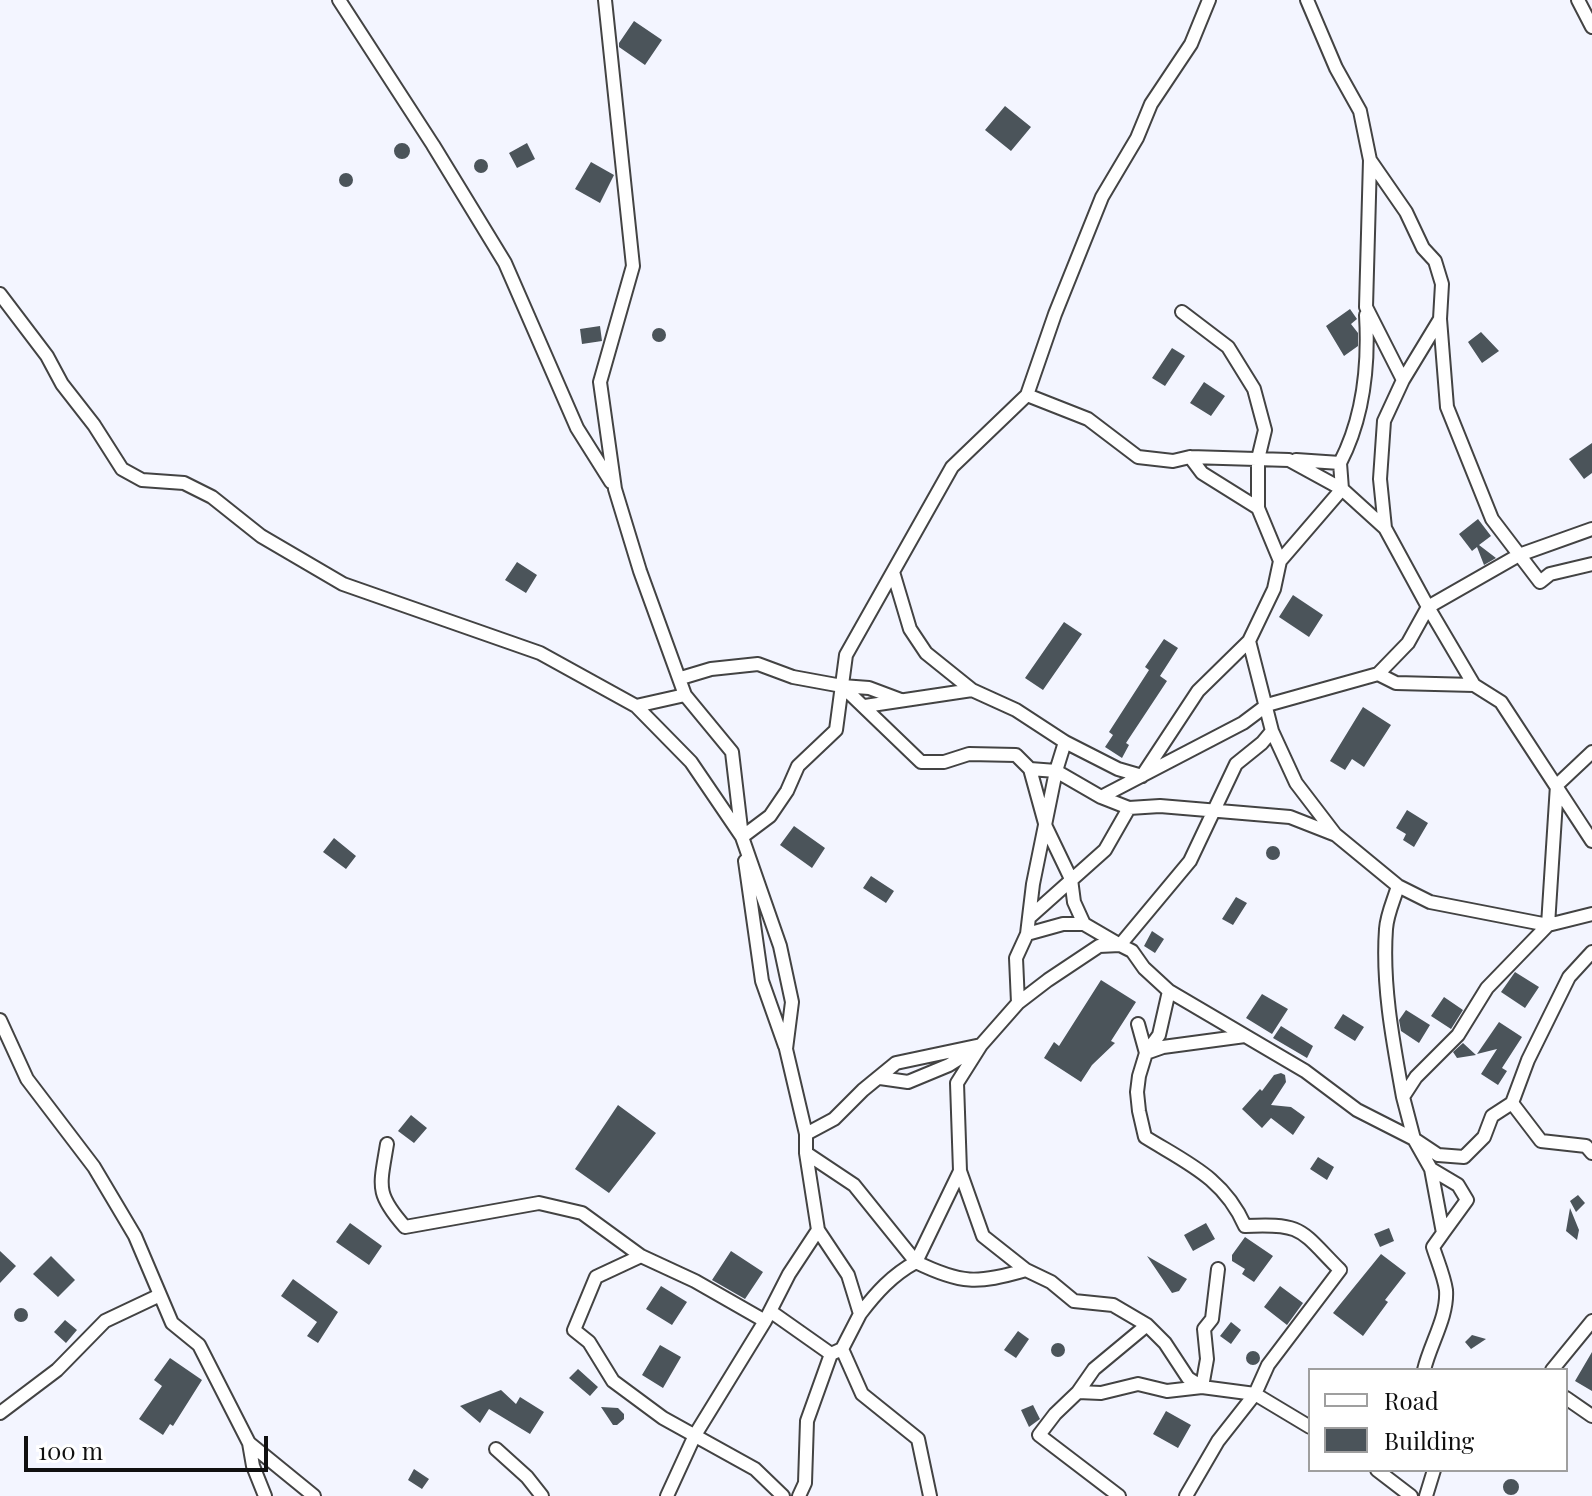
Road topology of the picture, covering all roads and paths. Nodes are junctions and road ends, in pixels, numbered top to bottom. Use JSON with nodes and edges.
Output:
{"nodes":[{"id":1,"x":339,"y":0,"type":"edge"},
{"id":2,"x":605,"y":0,"type":"edge"},
{"id":3,"x":1209,"y":0,"type":"edge"},
{"id":4,"x":1307,"y":0,"type":"edge"},
{"id":5,"x":1578,"y":0,"type":"edge"},
{"id":6,"x":1592,"y":27,"type":"edge"},
{"id":7,"x":1370,"y":160,"type":"junction"},
{"id":8,"x":0,"y":294,"type":"edge"},
{"id":9,"x":1366,"y":307,"type":"junction"},
{"id":10,"x":1182,"y":312,"type":"dead end"},
{"id":11,"x":1440,"y":319,"type":"junction"},
{"id":12,"x":1403,"y":380,"type":"junction"},
{"id":13,"x":1027,"y":395,"type":"junction"},
{"id":14,"x":1190,"y":457,"type":"junction"},
{"id":15,"x":1258,"y":459,"type":"junction"},
{"id":16,"x":1289,"y":460,"type":"junction"},
{"id":17,"x":1340,"y":463,"type":"junction"},
{"id":18,"x":615,"y":489,"type":"junction"},
{"id":19,"x":1342,"y":489,"type":"junction"},
{"id":20,"x":1258,"y":508,"type":"junction"},
{"id":21,"x":1385,"y":528,"type":"junction"},
{"id":22,"x":1592,"y":529,"type":"edge"},
{"id":23,"x":1519,"y":555,"type":"junction"},
{"id":24,"x":1280,"y":561,"type":"junction"},
{"id":25,"x":1592,"y":564,"type":"edge"},
{"id":26,"x":893,"y":572,"type":"junction"},
{"id":27,"x":1428,"y":607,"type":"junction"},
{"id":28,"x":1249,"y":641,"type":"junction"},
{"id":29,"x":1378,"y":674,"type":"junction"},
{"id":30,"x":681,"y":678,"type":"junction"},
{"id":31,"x":1474,"y":685,"type":"junction"},
{"id":32,"x":842,"y":686,"type":"junction"},
{"id":33,"x":972,"y":690,"type":"junction"},
{"id":34,"x":685,"y":695,"type":"junction"},
{"id":35,"x":902,"y":700,"type":"junction"},
{"id":36,"x":1267,"y":705,"type":"junction"},
{"id":37,"x":636,"y":706,"type":"junction"},
{"id":38,"x":865,"y":706,"type":"junction"},
{"id":39,"x":1272,"y":731,"type":"junction"},
{"id":40,"x":1065,"y":742,"type":"junction"},
{"id":41,"x":1592,"y":752,"type":"edge"},
{"id":42,"x":1030,"y":769,"type":"junction"},
{"id":43,"x":1056,"y":771,"type":"junction"},
{"id":44,"x":1142,"y":776,"type":"junction"},
{"id":45,"x":1557,"y":785,"type":"junction"},
{"id":46,"x":1101,"y":797,"type":"junction"},
{"id":47,"x":1129,"y":808,"type":"junction"},
{"id":48,"x":1213,"y":812,"type":"junction"},
{"id":49,"x":1046,"y":827,"type":"junction"},
{"id":50,"x":1336,"y":835,"type":"junction"},
{"id":51,"x":742,"y":837,"type":"junction"},
{"id":52,"x":1592,"y":841,"type":"edge"},
{"id":53,"x":1071,"y":879,"type":"junction"},
{"id":54,"x":1398,"y":886,"type":"junction"},
{"id":55,"x":1592,"y":914,"type":"edge"},
{"id":56,"x":1031,"y":916,"type":"junction"},
{"id":57,"x":1084,"y":924,"type":"junction"},
{"id":58,"x":1548,"y":925,"type":"junction"},
{"id":59,"x":1027,"y":934,"type":"junction"},
{"id":60,"x":1120,"y":945,"type":"junction"},
{"id":61,"x":1592,"y":952,"type":"edge"},
{"id":62,"x":1169,"y":991,"type":"junction"},
{"id":63,"x":1018,"y":1003,"type":"junction"},
{"id":64,"x":0,"y":1020,"type":"edge"},
{"id":65,"x":1138,"y":1024,"type":"dead end"},
{"id":66,"x":1246,"y":1036,"type":"junction"},
{"id":67,"x":981,"y":1045,"type":"junction"},
{"id":68,"x":786,"y":1049,"type":"junction"},
{"id":69,"x":1146,"y":1053,"type":"junction"},
{"id":70,"x":880,"y":1078,"type":"junction"},
{"id":71,"x":1403,"y":1097,"type":"junction"},
{"id":72,"x":1512,"y":1103,"type":"junction"},
{"id":73,"x":806,"y":1134,"type":"junction"},
{"id":74,"x":1414,"y":1139,"type":"junction"},
{"id":75,"x":387,"y":1144,"type":"dead end"},
{"id":76,"x":806,"y":1153,"type":"junction"},
{"id":77,"x":1592,"y":1153,"type":"edge"},
{"id":78,"x":1431,"y":1169,"type":"junction"},
{"id":79,"x":960,"y":1171,"type":"junction"},
{"id":80,"x":818,"y":1230,"type":"junction"},
{"id":81,"x":1443,"y":1233,"type":"junction"},
{"id":82,"x":641,"y":1256,"type":"junction"},
{"id":83,"x":916,"y":1262,"type":"junction"},
{"id":84,"x":1218,"y":1269,"type":"dead end"},
{"id":85,"x":1026,"y":1270,"type":"junction"},
{"id":86,"x":160,"y":1295,"type":"junction"},
{"id":87,"x":860,"y":1314,"type":"junction"},
{"id":88,"x":767,"y":1316,"type":"junction"},
{"id":89,"x":1592,"y":1321,"type":"edge"},
{"id":90,"x":1147,"y":1325,"type":"junction"},
{"id":91,"x":837,"y":1352,"type":"junction"},
{"id":92,"x":1424,"y":1368,"type":"edge"},
{"id":93,"x":1554,"y":1368,"type":"edge"},
{"id":94,"x":1202,"y":1387,"type":"junction"},
{"id":95,"x":1078,"y":1392,"type":"junction"},
{"id":96,"x":1255,"y":1394,"type":"junction"},
{"id":97,"x":1568,"y":1399,"type":"edge"},
{"id":98,"x":0,"y":1413,"type":"edge"},
{"id":99,"x":1592,"y":1416,"type":"edge"},
{"id":100,"x":1308,"y":1426,"type":"edge"},
{"id":101,"x":695,"y":1435,"type":"junction"},
{"id":102,"x":249,"y":1443,"type":"junction"},
{"id":103,"x":496,"y":1449,"type":"dead end"},
{"id":104,"x":1380,"y":1472,"type":"edge"},
{"id":105,"x":1433,"y":1472,"type":"edge"},
{"id":106,"x":265,"y":1496,"type":"edge"},
{"id":107,"x":314,"y":1496,"type":"edge"},
{"id":108,"x":542,"y":1496,"type":"edge"},
{"id":109,"x":667,"y":1496,"type":"edge"},
{"id":110,"x":783,"y":1496,"type":"edge"},
{"id":111,"x":799,"y":1496,"type":"edge"},
{"id":112,"x":930,"y":1496,"type":"edge"},
{"id":113,"x":1118,"y":1496,"type":"edge"},
{"id":114,"x":1186,"y":1496,"type":"edge"},
{"id":115,"x":1411,"y":1496,"type":"edge"},
{"id":116,"x":1426,"y":1496,"type":"edge"}],
"edges":[{"from":1,"to":18,"type":"street"},
{"from":2,"to":18,"type":"street"},
{"from":3,"to":13,"type":"street"},
{"from":4,"to":7,"type":"street"},
{"from":5,"to":6,"type":"street"},
{"from":7,"to":9,"type":"street"},
{"from":7,"to":11,"type":"street"},
{"from":8,"to":37,"type":"street"},
{"from":9,"to":12,"type":"street"},
{"from":9,"to":17,"type":"street"},
{"from":10,"to":15,"type":"street"},
{"from":11,"to":12,"type":"street"},
{"from":11,"to":23,"type":"street"},
{"from":12,"to":21,"type":"street"},
{"from":13,"to":14,"type":"street"},
{"from":13,"to":26,"type":"street"},
{"from":14,"to":15,"type":"street"},
{"from":14,"to":20,"type":"street"},
{"from":15,"to":16,"type":"street"},
{"from":15,"to":20,"type":"street"},
{"from":16,"to":17,"type":"street"},
{"from":16,"to":19,"type":"street"},
{"from":17,"to":19,"type":"street"},
{"from":18,"to":30,"type":"street"},
{"from":19,"to":21,"type":"street"},
{"from":19,"to":24,"type":"street"},
{"from":20,"to":24,"type":"street"},
{"from":21,"to":27,"type":"street"},
{"from":22,"to":23,"type":"street"},
{"from":23,"to":25,"type":"street"},
{"from":23,"to":27,"type":"street"},
{"from":24,"to":28,"type":"street"},
{"from":26,"to":32,"type":"street"},
{"from":26,"to":33,"type":"street"},
{"from":27,"to":29,"type":"street"},
{"from":27,"to":31,"type":"street"},
{"from":28,"to":36,"type":"street"},
{"from":28,"to":44,"type":"street"},
{"from":29,"to":31,"type":"street"},
{"from":29,"to":36,"type":"street"},
{"from":30,"to":32,"type":"street"},
{"from":30,"to":34,"type":"street"},
{"from":31,"to":45,"type":"street"},
{"from":32,"to":35,"type":"street"},
{"from":32,"to":38,"type":"street"},
{"from":32,"to":51,"type":"street"},
{"from":33,"to":35,"type":"street"},
{"from":33,"to":40,"type":"street"},
{"from":34,"to":37,"type":"street"},
{"from":34,"to":51,"type":"street"},
{"from":35,"to":38,"type":"street"},
{"from":36,"to":39,"type":"street"},
{"from":36,"to":44,"type":"street"},
{"from":37,"to":51,"type":"street"},
{"from":38,"to":42,"type":"street"},
{"from":39,"to":48,"type":"street"},
{"from":39,"to":50,"type":"street"},
{"from":40,"to":43,"type":"street"},
{"from":40,"to":44,"type":"street"},
{"from":41,"to":45,"type":"street"},
{"from":42,"to":43,"type":"street"},
{"from":42,"to":49,"type":"street"},
{"from":43,"to":46,"type":"street"},
{"from":43,"to":49,"type":"street"},
{"from":44,"to":46,"type":"street"},
{"from":45,"to":52,"type":"street"},
{"from":45,"to":58,"type":"street"},
{"from":46,"to":47,"type":"street"},
{"from":47,"to":48,"type":"street"},
{"from":47,"to":53,"type":"street"},
{"from":48,"to":50,"type":"street"},
{"from":48,"to":60,"type":"street"},
{"from":49,"to":53,"type":"street"},
{"from":49,"to":56,"type":"street"},
{"from":50,"to":54,"type":"street"},
{"from":51,"to":68,"type":"street"},
{"from":51,"to":68,"type":"street"},
{"from":53,"to":56,"type":"street"},
{"from":53,"to":57,"type":"street"},
{"from":54,"to":58,"type":"street"},
{"from":54,"to":71,"type":"street"},
{"from":55,"to":58,"type":"street"},
{"from":56,"to":59,"type":"street"},
{"from":57,"to":59,"type":"street"},
{"from":57,"to":60,"type":"street"},
{"from":58,"to":71,"type":"street"},
{"from":59,"to":63,"type":"street"},
{"from":60,"to":62,"type":"street"},
{"from":60,"to":63,"type":"street"},
{"from":61,"to":72,"type":"street"},
{"from":62,"to":66,"type":"street"},
{"from":62,"to":69,"type":"street"},
{"from":63,"to":67,"type":"street"},
{"from":64,"to":86,"type":"street"},
{"from":65,"to":69,"type":"street"},
{"from":66,"to":69,"type":"street"},
{"from":66,"to":74,"type":"street"},
{"from":67,"to":70,"type":"street"},
{"from":67,"to":70,"type":"street"},
{"from":67,"to":79,"type":"street"},
{"from":68,"to":73,"type":"street"},
{"from":69,"to":96,"type":"street"},
{"from":70,"to":73,"type":"street"},
{"from":71,"to":74,"type":"street"},
{"from":72,"to":74,"type":"street"},
{"from":72,"to":77,"type":"street"},
{"from":73,"to":76,"type":"street"},
{"from":74,"to":78,"type":"street"},
{"from":75,"to":82,"type":"street"},
{"from":76,"to":80,"type":"street"},
{"from":76,"to":83,"type":"street"},
{"from":78,"to":81,"type":"street"},
{"from":78,"to":81,"type":"street"},
{"from":79,"to":83,"type":"street"},
{"from":79,"to":85,"type":"street"},
{"from":80,"to":87,"type":"street"},
{"from":80,"to":88,"type":"street"},
{"from":81,"to":92,"type":"street"},
{"from":82,"to":88,"type":"street"},
{"from":82,"to":101,"type":"street"},
{"from":83,"to":85,"type":"street"},
{"from":83,"to":87,"type":"street"},
{"from":84,"to":94,"type":"street"},
{"from":85,"to":90,"type":"street"},
{"from":86,"to":98,"type":"street"},
{"from":86,"to":102,"type":"street"},
{"from":87,"to":91,"type":"street"},
{"from":88,"to":91,"type":"street"},
{"from":88,"to":101,"type":"street"},
{"from":89,"to":93,"type":"street"},
{"from":90,"to":94,"type":"street"},
{"from":90,"to":95,"type":"street"},
{"from":91,"to":111,"type":"street"},
{"from":91,"to":112,"type":"street"},
{"from":94,"to":95,"type":"street"},
{"from":94,"to":96,"type":"street"},
{"from":95,"to":113,"type":"street"},
{"from":96,"to":100,"type":"street"},
{"from":96,"to":114,"type":"street"},
{"from":97,"to":99,"type":"street"},
{"from":101,"to":109,"type":"street"},
{"from":101,"to":110,"type":"street"},
{"from":102,"to":106,"type":"street"},
{"from":102,"to":107,"type":"street"},
{"from":103,"to":108,"type":"street"},
{"from":104,"to":115,"type":"street"},
{"from":105,"to":116,"type":"street"}]}
